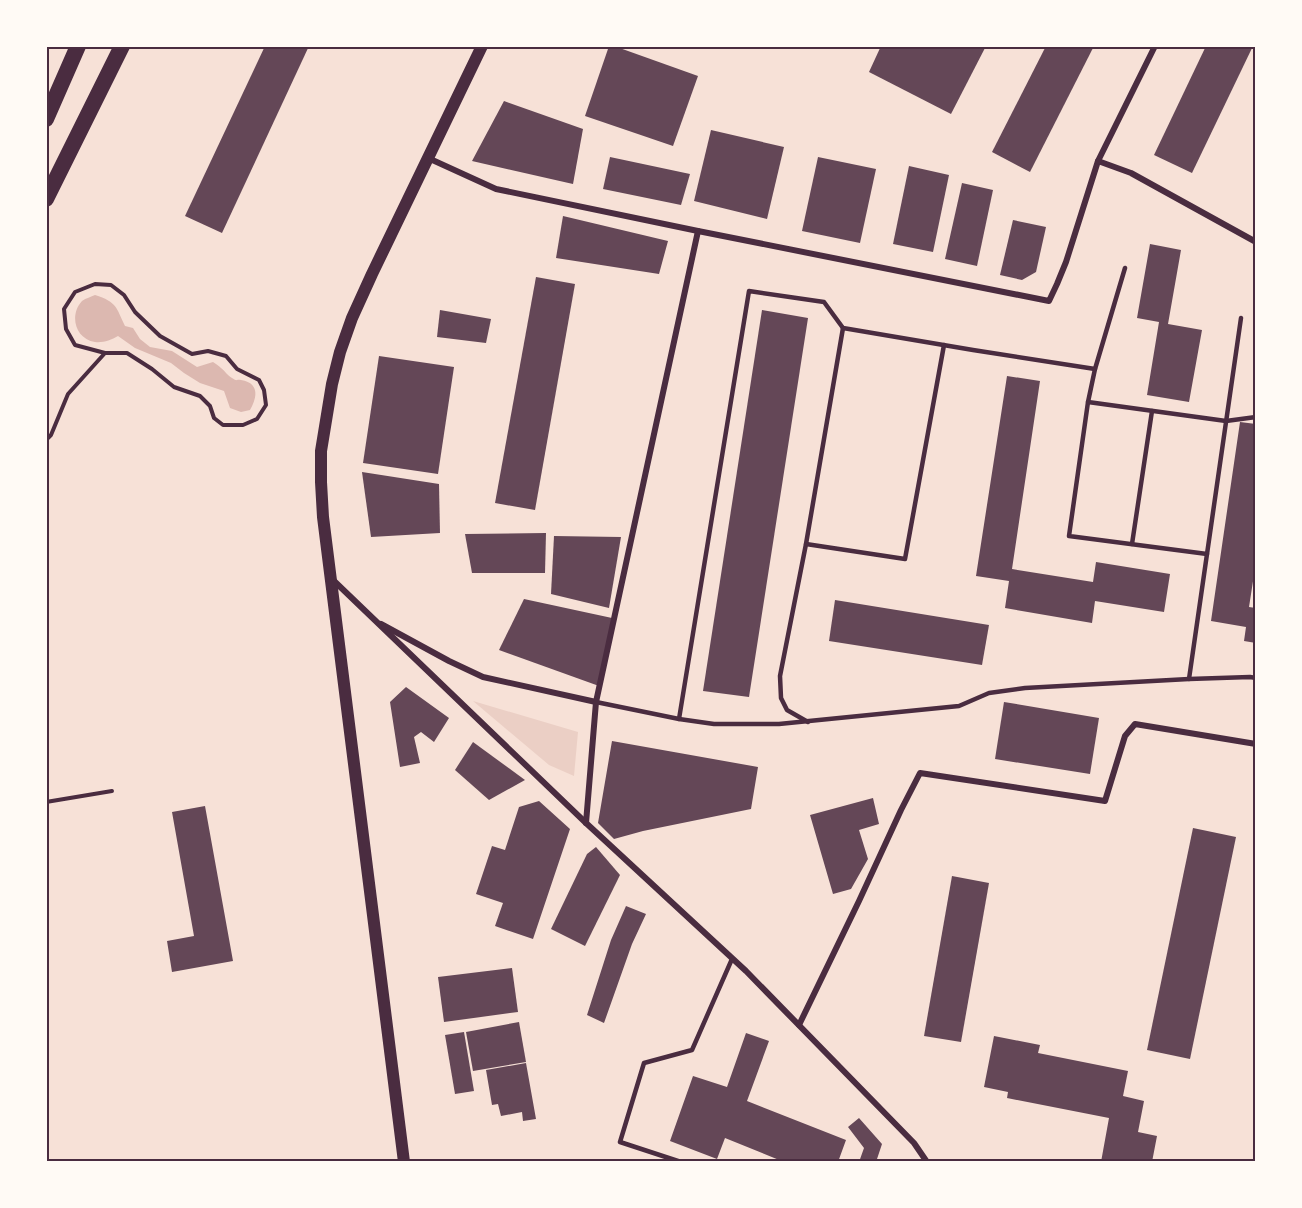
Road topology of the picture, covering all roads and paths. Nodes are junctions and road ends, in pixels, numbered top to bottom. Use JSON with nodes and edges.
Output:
{"nodes":[{"id":1,"x":78,"y":46,"type":"edge"},
{"id":2,"x":122,"y":46,"type":"edge"},
{"id":3,"x":482,"y":46,"type":"edge"},
{"id":4,"x":1155,"y":46,"type":"edge"},
{"id":5,"x":46,"y":119,"type":"edge"},
{"id":6,"x":428,"y":158,"type":"junction"},
{"id":7,"x":1098,"y":161,"type":"junction"},
{"id":8,"x":46,"y":199,"type":"edge"},
{"id":9,"x":698,"y":231,"type":"junction"},
{"id":10,"x":1256,"y":242,"type":"edge"},
{"id":11,"x":1125,"y":268,"type":"dead end"},
{"id":12,"x":1240,"y":318,"type":"dead end"},
{"id":13,"x":843,"y":328,"type":"junction"},
{"id":14,"x":944,"y":345,"type":"junction"},
{"id":15,"x":105,"y":353,"type":"junction"},
{"id":16,"x":1095,"y":369,"type":"junction"},
{"id":17,"x":1088,"y":402,"type":"junction"},
{"id":18,"x":1152,"y":411,"type":"junction"},
{"id":19,"x":1256,"y":417,"type":"edge"},
{"id":20,"x":1226,"y":421,"type":"junction"},
{"id":21,"x":46,"y":440,"type":"edge"},
{"id":22,"x":806,"y":544,"type":"junction"},
{"id":23,"x":1132,"y":544,"type":"junction"},
{"id":24,"x":1207,"y":554,"type":"junction"},
{"id":25,"x":331,"y":578,"type":"junction"},
{"id":26,"x":373,"y":620,"type":"junction"},
{"id":27,"x":1256,"y":678,"type":"edge"},
{"id":28,"x":1189,"y":679,"type":"junction"},
{"id":29,"x":596,"y":702,"type":"junction"},
{"id":30,"x":679,"y":719,"type":"junction"},
{"id":31,"x":808,"y":722,"type":"junction"},
{"id":32,"x":1256,"y":744,"type":"edge"},
{"id":33,"x":112,"y":791,"type":"dead end"},
{"id":34,"x":46,"y":802,"type":"edge"},
{"id":35,"x":586,"y":823,"type":"junction"},
{"id":36,"x":732,"y":959,"type":"junction"},
{"id":37,"x":799,"y":1025,"type":"junction"},
{"id":38,"x":404,"y":1161,"type":"edge"},
{"id":39,"x":681,"y":1161,"type":"edge"},
{"id":40,"x":927,"y":1161,"type":"edge"}],
"edges":[{"from":1,"to":5,"type":"highway"},
{"from":2,"to":8,"type":"highway"},
{"from":3,"to":6,"type":"main road"},
{"from":4,"to":7,"type":"street"},
{"from":6,"to":9,"type":"street"},
{"from":6,"to":25,"type":"main road"},
{"from":7,"to":9,"type":"street"},
{"from":7,"to":10,"type":"street"},
{"from":9,"to":29,"type":"street"},
{"from":11,"to":16,"type":"lane"},
{"from":12,"to":20,"type":"lane"},
{"from":13,"to":14,"type":"lane"},
{"from":13,"to":22,"type":"lane"},
{"from":13,"to":30,"type":"lane"},
{"from":14,"to":16,"type":"lane"},
{"from":14,"to":22,"type":"lane"},
{"from":15,"to":15,"type":"path"},
{"from":15,"to":21,"type":"path"},
{"from":16,"to":17,"type":"lane"},
{"from":17,"to":18,"type":"lane"},
{"from":17,"to":23,"type":"lane"},
{"from":18,"to":20,"type":"lane"},
{"from":18,"to":23,"type":"lane"},
{"from":19,"to":20,"type":"lane"},
{"from":20,"to":24,"type":"lane"},
{"from":22,"to":31,"type":"lane"},
{"from":23,"to":24,"type":"lane"},
{"from":24,"to":28,"type":"lane"},
{"from":25,"to":26,"type":"street"},
{"from":25,"to":38,"type":"main road"},
{"from":26,"to":29,"type":"street"},
{"from":26,"to":35,"type":"street"},
{"from":27,"to":28,"type":"lane"},
{"from":28,"to":31,"type":"lane"},
{"from":29,"to":30,"type":"lane"},
{"from":29,"to":35,"type":"street"},
{"from":30,"to":31,"type":"lane"},
{"from":32,"to":37,"type":"street"},
{"from":33,"to":34,"type":"path"},
{"from":35,"to":36,"type":"street"},
{"from":36,"to":37,"type":"street"},
{"from":36,"to":39,"type":"lane"},
{"from":37,"to":40,"type":"street"}]}
